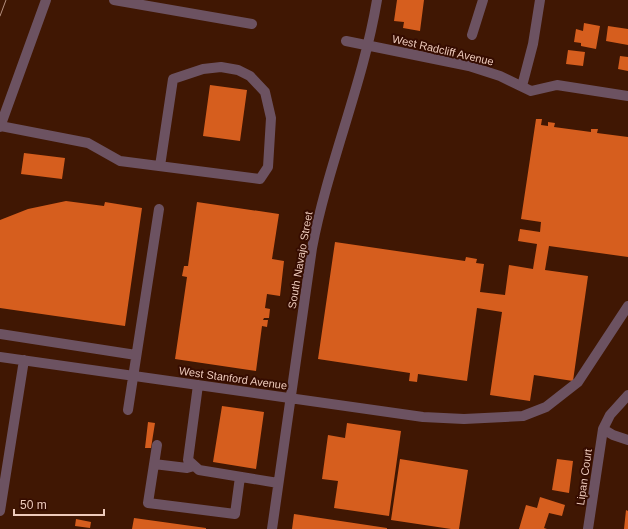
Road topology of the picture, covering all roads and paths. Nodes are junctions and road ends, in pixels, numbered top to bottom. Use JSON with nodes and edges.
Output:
{"nodes":[{"id":1,"x":46,"y":0,"type":"edge"},
{"id":2,"x":114,"y":0,"type":"edge"},
{"id":3,"x":377,"y":0,"type":"edge"},
{"id":4,"x":482,"y":0,"type":"edge"},
{"id":5,"x":540,"y":0,"type":"edge"},
{"id":6,"x":252,"y":24,"type":"dead end"},
{"id":7,"x":472,"y":35,"type":"dead end"},
{"id":8,"x":346,"y":41,"type":"dead end"},
{"id":9,"x":369,"y":45,"type":"junction"},
{"id":10,"x":522,"y":86,"type":"junction"},
{"id":11,"x":628,"y":96,"type":"edge"},
{"id":12,"x":0,"y":127,"type":"edge"},
{"id":13,"x":160,"y":166,"type":"junction"},
{"id":14,"x":159,"y":209,"type":"dead end"},
{"id":15,"x":628,"y":306,"type":"edge"},
{"id":16,"x":0,"y":334,"type":"edge"},
{"id":17,"x":136,"y":355,"type":"junction"},
{"id":18,"x":0,"y":357,"type":"edge"},
{"id":19,"x":24,"y":360,"type":"junction"},
{"id":20,"x":133,"y":376,"type":"junction"},
{"id":21,"x":198,"y":385,"type":"junction"},
{"id":22,"x":628,"y":395,"type":"edge"},
{"id":23,"x":291,"y":398,"type":"junction"},
{"id":24,"x":128,"y":410,"type":"dead end"},
{"id":25,"x":603,"y":429,"type":"junction"},
{"id":26,"x":628,"y":440,"type":"edge"},
{"id":27,"x":157,"y":445,"type":"dead end"},
{"id":28,"x":154,"y":464,"type":"junction"},
{"id":29,"x":194,"y":466,"type":"junction"},
{"id":30,"x":240,"y":477,"type":"junction"},
{"id":31,"x":278,"y":483,"type":"junction"},
{"id":32,"x":0,"y":511,"type":"edge"},
{"id":33,"x":272,"y":529,"type":"edge"},
{"id":34,"x":588,"y":529,"type":"edge"}],
"edges":[{"from":1,"to":12,"type":"street"},
{"from":2,"to":6,"type":"street"},
{"from":3,"to":9,"type":"street","name":"South Navajo Street"},
{"from":4,"to":7,"type":"street"},
{"from":5,"to":10,"type":"street"},
{"from":8,"to":9,"type":"street","name":"West Radcliff Avenue"},
{"from":9,"to":10,"type":"street","name":"West Radcliff Avenue"},
{"from":9,"to":23,"type":"street","name":"South Navajo Street"},
{"from":10,"to":11,"type":"street","name":"West Radcliff Avenue"},
{"from":12,"to":13,"type":"street"},
{"from":13,"to":13,"type":"street"},
{"from":14,"to":17,"type":"street"},
{"from":15,"to":23,"type":"street","name":"West Stanford Avenue"},
{"from":16,"to":17,"type":"street"},
{"from":17,"to":20,"type":"street"},
{"from":18,"to":19,"type":"street","name":"West Stanford Avenue"},
{"from":19,"to":20,"type":"street","name":"West Stanford Avenue"},
{"from":19,"to":32,"type":"street"},
{"from":20,"to":21,"type":"street","name":"West Stanford Avenue"},
{"from":20,"to":24,"type":"street"},
{"from":21,"to":23,"type":"street","name":"West Stanford Avenue"},
{"from":21,"to":29,"type":"street"},
{"from":22,"to":25,"type":"street"},
{"from":23,"to":31,"type":"street","name":"South Navajo Street"},
{"from":25,"to":26,"type":"street"},
{"from":25,"to":34,"type":"street","name":"Lipan Court"},
{"from":27,"to":28,"type":"street"},
{"from":28,"to":29,"type":"street"},
{"from":28,"to":30,"type":"street"},
{"from":29,"to":30,"type":"street"},
{"from":30,"to":31,"type":"street"},
{"from":31,"to":33,"type":"street","name":"South Navajo Street"}]}
